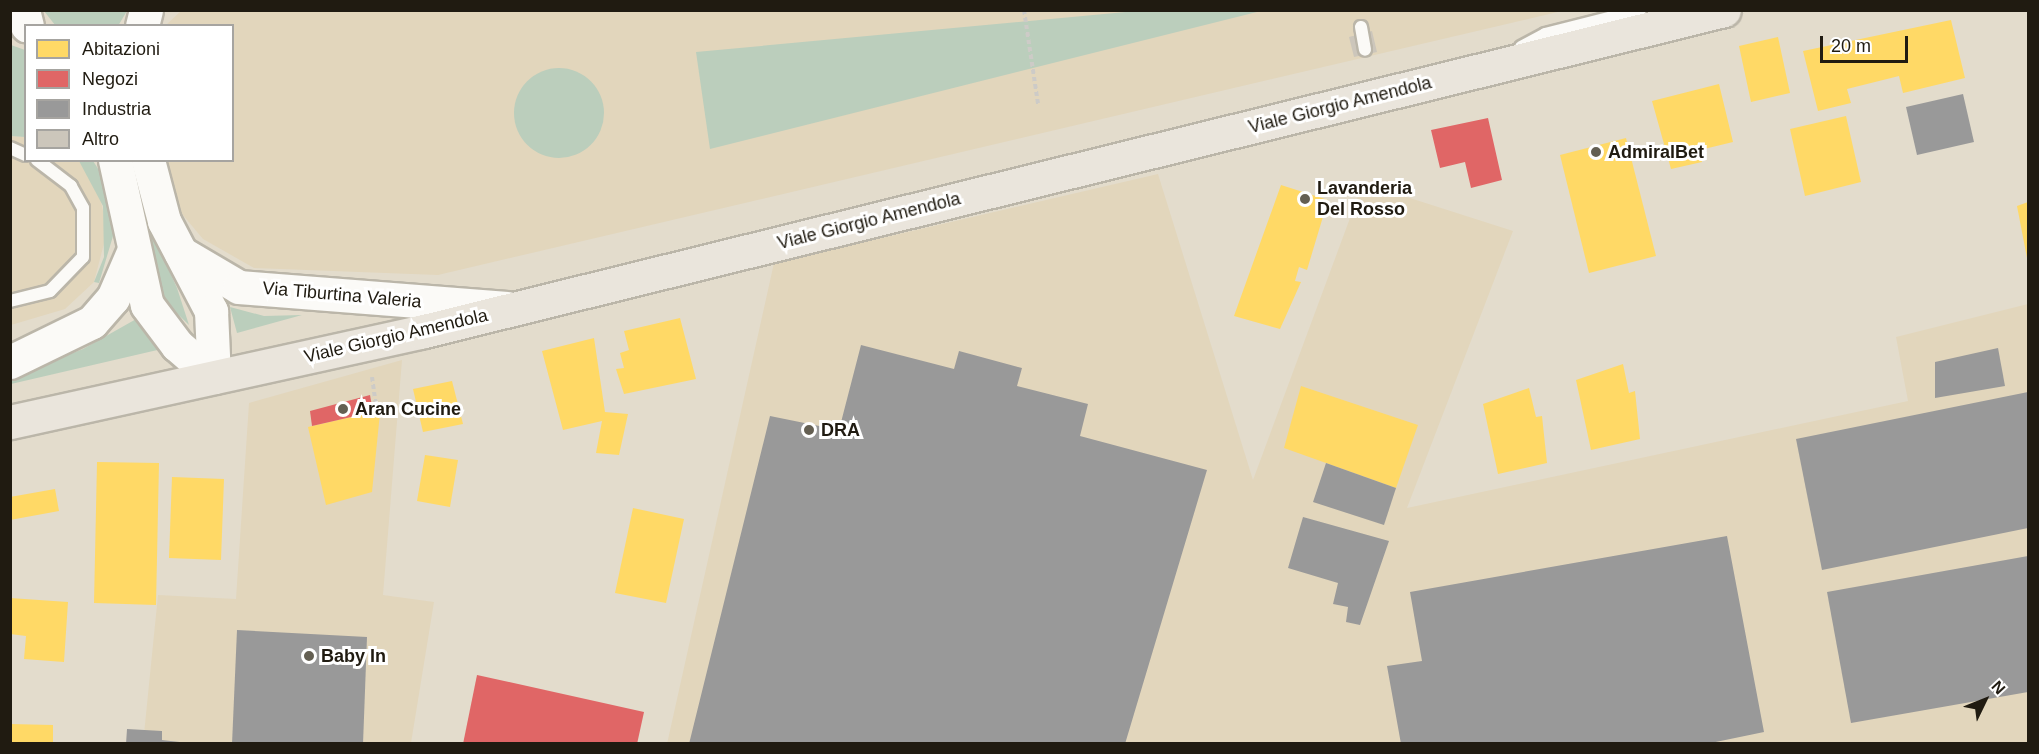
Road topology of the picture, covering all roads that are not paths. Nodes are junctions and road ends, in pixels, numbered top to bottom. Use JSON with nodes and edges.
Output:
{"nodes":[{"id":1,"x":1640,"y":10,"type":"edge"},
{"id":2,"x":1724,"y":10,"type":"edge"},
{"id":3,"x":1685,"y":15,"type":"edge"},
{"id":4,"x":1361,"y":27,"type":"dead end"},
{"id":5,"x":1365,"y":50,"type":"dead end"},
{"id":6,"x":1473,"y":72,"type":"junction"},
{"id":7,"x":10,"y":147,"type":"edge"},
{"id":8,"x":24,"y":154,"type":"edge"},
{"id":9,"x":40,"y":162,"type":"edge"},
{"id":10,"x":115,"y":162,"type":"edge"},
{"id":11,"x":148,"y":162,"type":"edge"},
{"id":12,"x":181,"y":253,"type":"junction"},
{"id":13,"x":132,"y":254,"type":"junction"},
{"id":14,"x":10,"y":301,"type":"edge"},
{"id":15,"x":514,"y":309,"type":"junction"},
{"id":16,"x":10,"y":362,"type":"edge"},
{"id":17,"x":214,"y":377,"type":"junction"},
{"id":18,"x":10,"y":422,"type":"edge"}],
"edges":[{"from":1,"to":6,"type":"lane"},
{"from":2,"to":3,"type":"main road","name":"Viale Giorgio Amendola"},
{"from":3,"to":6,"type":"main road","name":"Viale Giorgio Amendola"},
{"from":4,"to":5,"type":"lane"},
{"from":6,"to":15,"type":"main road","name":"Viale Giorgio Amendola"},
{"from":7,"to":8,"type":"lane"},
{"from":9,"to":14,"type":"lane"},
{"from":10,"to":13,"type":"street"},
{"from":11,"to":12,"type":"street"},
{"from":12,"to":15,"type":"street","name":"Via Tiburtina Valeria"},
{"from":12,"to":17,"type":"street"},
{"from":13,"to":16,"type":"street"},
{"from":13,"to":17,"type":"street"},
{"from":15,"to":17,"type":"main road","name":"Viale Giorgio Amendola"},
{"from":17,"to":18,"type":"main road","name":"Viale Giorgio Amendola"}]}
